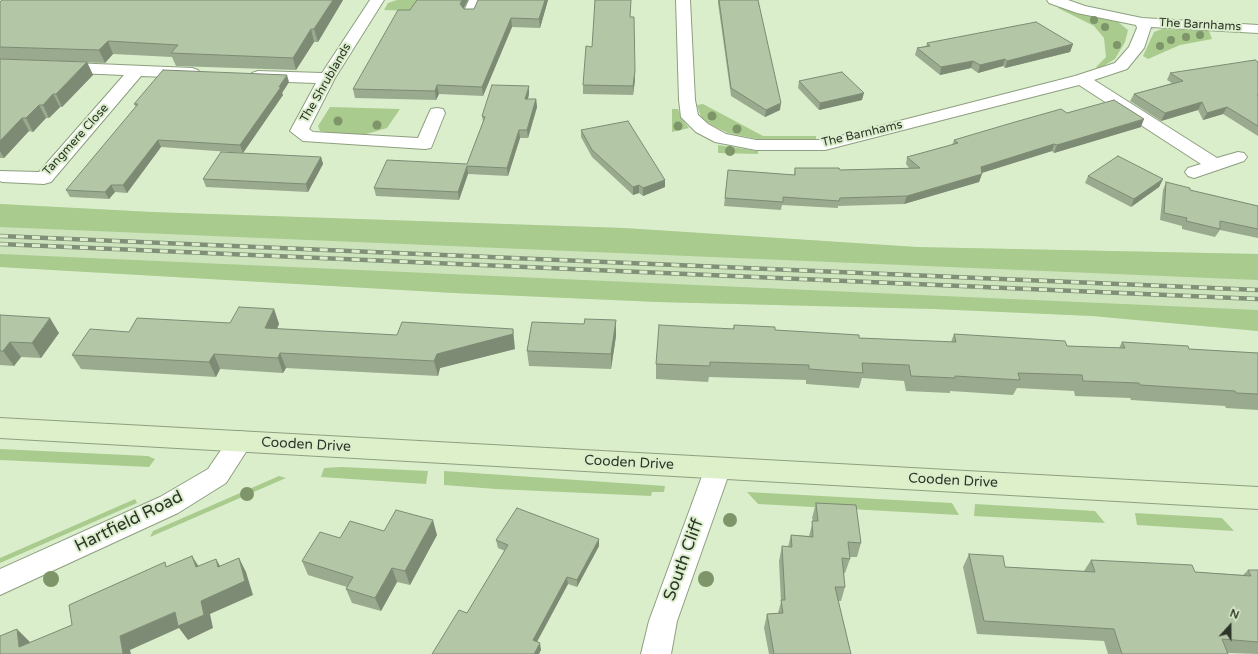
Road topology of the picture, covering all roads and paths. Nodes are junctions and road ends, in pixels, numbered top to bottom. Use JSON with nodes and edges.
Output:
{"nodes":[{"id":1,"x":377,"y":0,"type":"edge"},
{"id":2,"x":683,"y":0,"type":"edge"},
{"id":3,"x":1054,"y":0,"type":"edge"},
{"id":4,"x":1142,"y":22,"type":"junction"},
{"id":5,"x":1258,"y":28,"type":"edge"},
{"id":6,"x":0,"y":65,"type":"edge"},
{"id":7,"x":136,"y":71,"type":"junction"},
{"id":8,"x":208,"y":74,"type":"edge"},
{"id":9,"x":239,"y":75,"type":"edge"},
{"id":10,"x":327,"y":78,"type":"junction"},
{"id":11,"x":1082,"y":79,"type":"junction"},
{"id":12,"x":437,"y":112,"type":"dead end"},
{"id":13,"x":1238,"y":156,"type":"dead end"},
{"id":14,"x":1214,"y":164,"type":"junction"},
{"id":15,"x":1194,"y":172,"type":"dead end"},
{"id":16,"x":2,"y":176,"type":"dead end"},
{"id":17,"x":0,"y":428,"type":"edge"},
{"id":18,"x":241,"y":441,"type":"junction"},
{"id":19,"x":718,"y":468,"type":"junction"},
{"id":20,"x":1258,"y":498,"type":"edge"},
{"id":21,"x":0,"y":582,"type":"edge"},
{"id":22,"x":656,"y":654,"type":"edge"}],
"edges":[{"from":1,"to":10,"type":"street","name":"The Shrublands"},
{"from":2,"to":11,"type":"street","name":"The Barnhams"},
{"from":3,"to":4,"type":"street","name":"The Barnhams"},
{"from":4,"to":5,"type":"street","name":"The Barnhams"},
{"from":4,"to":11,"type":"street","name":"The Barnhams"},
{"from":6,"to":7,"type":"street"},
{"from":7,"to":8,"type":"street"},
{"from":7,"to":16,"type":"street","name":"Tangmere Close"},
{"from":9,"to":10,"type":"street"},
{"from":10,"to":12,"type":"street","name":"The Shrublands"},
{"from":11,"to":14,"type":"street"},
{"from":13,"to":14,"type":"street"},
{"from":14,"to":15,"type":"street"},
{"from":17,"to":18,"type":"main road","name":"Cooden Drive"},
{"from":18,"to":19,"type":"main road","name":"Cooden Drive"},
{"from":18,"to":21,"type":"street","name":"Hartfield Road"},
{"from":19,"to":20,"type":"main road","name":"Cooden Drive"},
{"from":19,"to":22,"type":"street","name":"South Cliff"}]}
